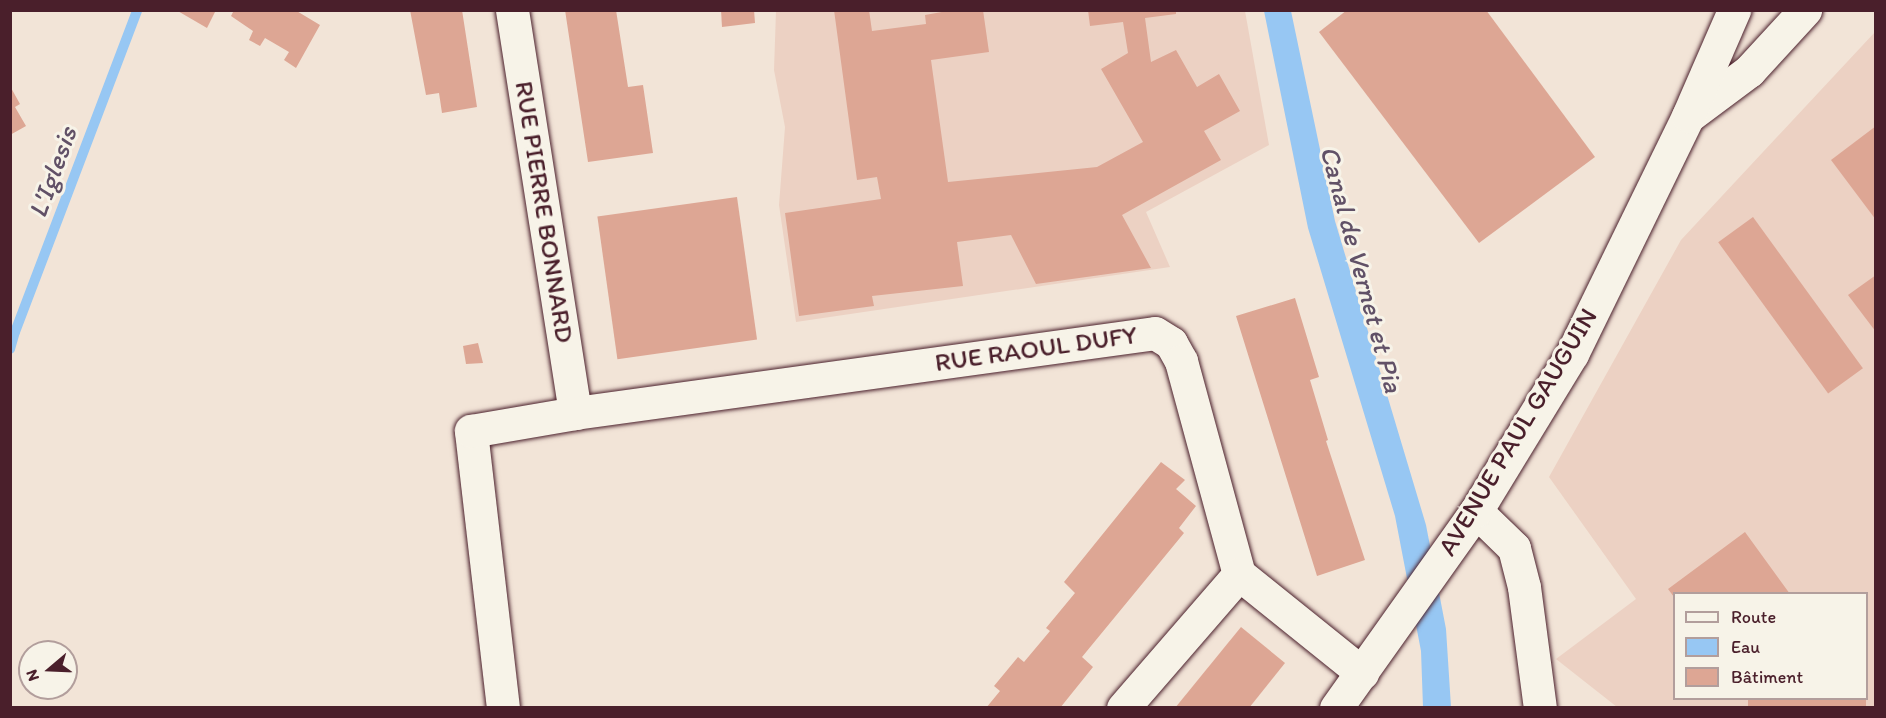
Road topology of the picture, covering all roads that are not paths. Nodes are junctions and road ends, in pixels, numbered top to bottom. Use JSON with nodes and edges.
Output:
{"nodes":[{"id":1,"x":512,"y":10,"type":"edge"},
{"id":2,"x":1734,"y":10,"type":"edge"},
{"id":3,"x":1805,"y":10,"type":"edge"},
{"id":4,"x":1688,"y":116,"type":"junction"},
{"id":5,"x":575,"y":413,"type":"junction"},
{"id":6,"x":1476,"y":511,"type":"junction"},
{"id":7,"x":1239,"y":574,"type":"junction"},
{"id":8,"x":1362,"y":673,"type":"junction"},
{"id":9,"x":503,"y":708,"type":"edge"},
{"id":10,"x":1123,"y":708,"type":"edge"},
{"id":11,"x":1336,"y":708,"type":"edge"},
{"id":12,"x":1540,"y":708,"type":"edge"}],
"edges":[{"from":1,"to":5,"type":"street","name":"RUE PIERRE BONNARD"},
{"from":2,"to":4,"type":"street","name":"AVENUE PAUL GAUGUIN"},
{"from":3,"to":4,"type":"street"},
{"from":4,"to":6,"type":"street","name":"AVENUE PAUL GAUGUIN"},
{"from":5,"to":7,"type":"street","name":"RUE RAOUL DUFY"},
{"from":5,"to":9,"type":"street","name":"RUE RAOUL DUFY"},
{"from":6,"to":8,"type":"street","name":"AVENUE PAUL GAUGUIN"},
{"from":6,"to":12,"type":"street"},
{"from":7,"to":8,"type":"street"},
{"from":7,"to":10,"type":"street"},
{"from":8,"to":11,"type":"street","name":"AVENUE PAUL GAUGUIN"}]}
